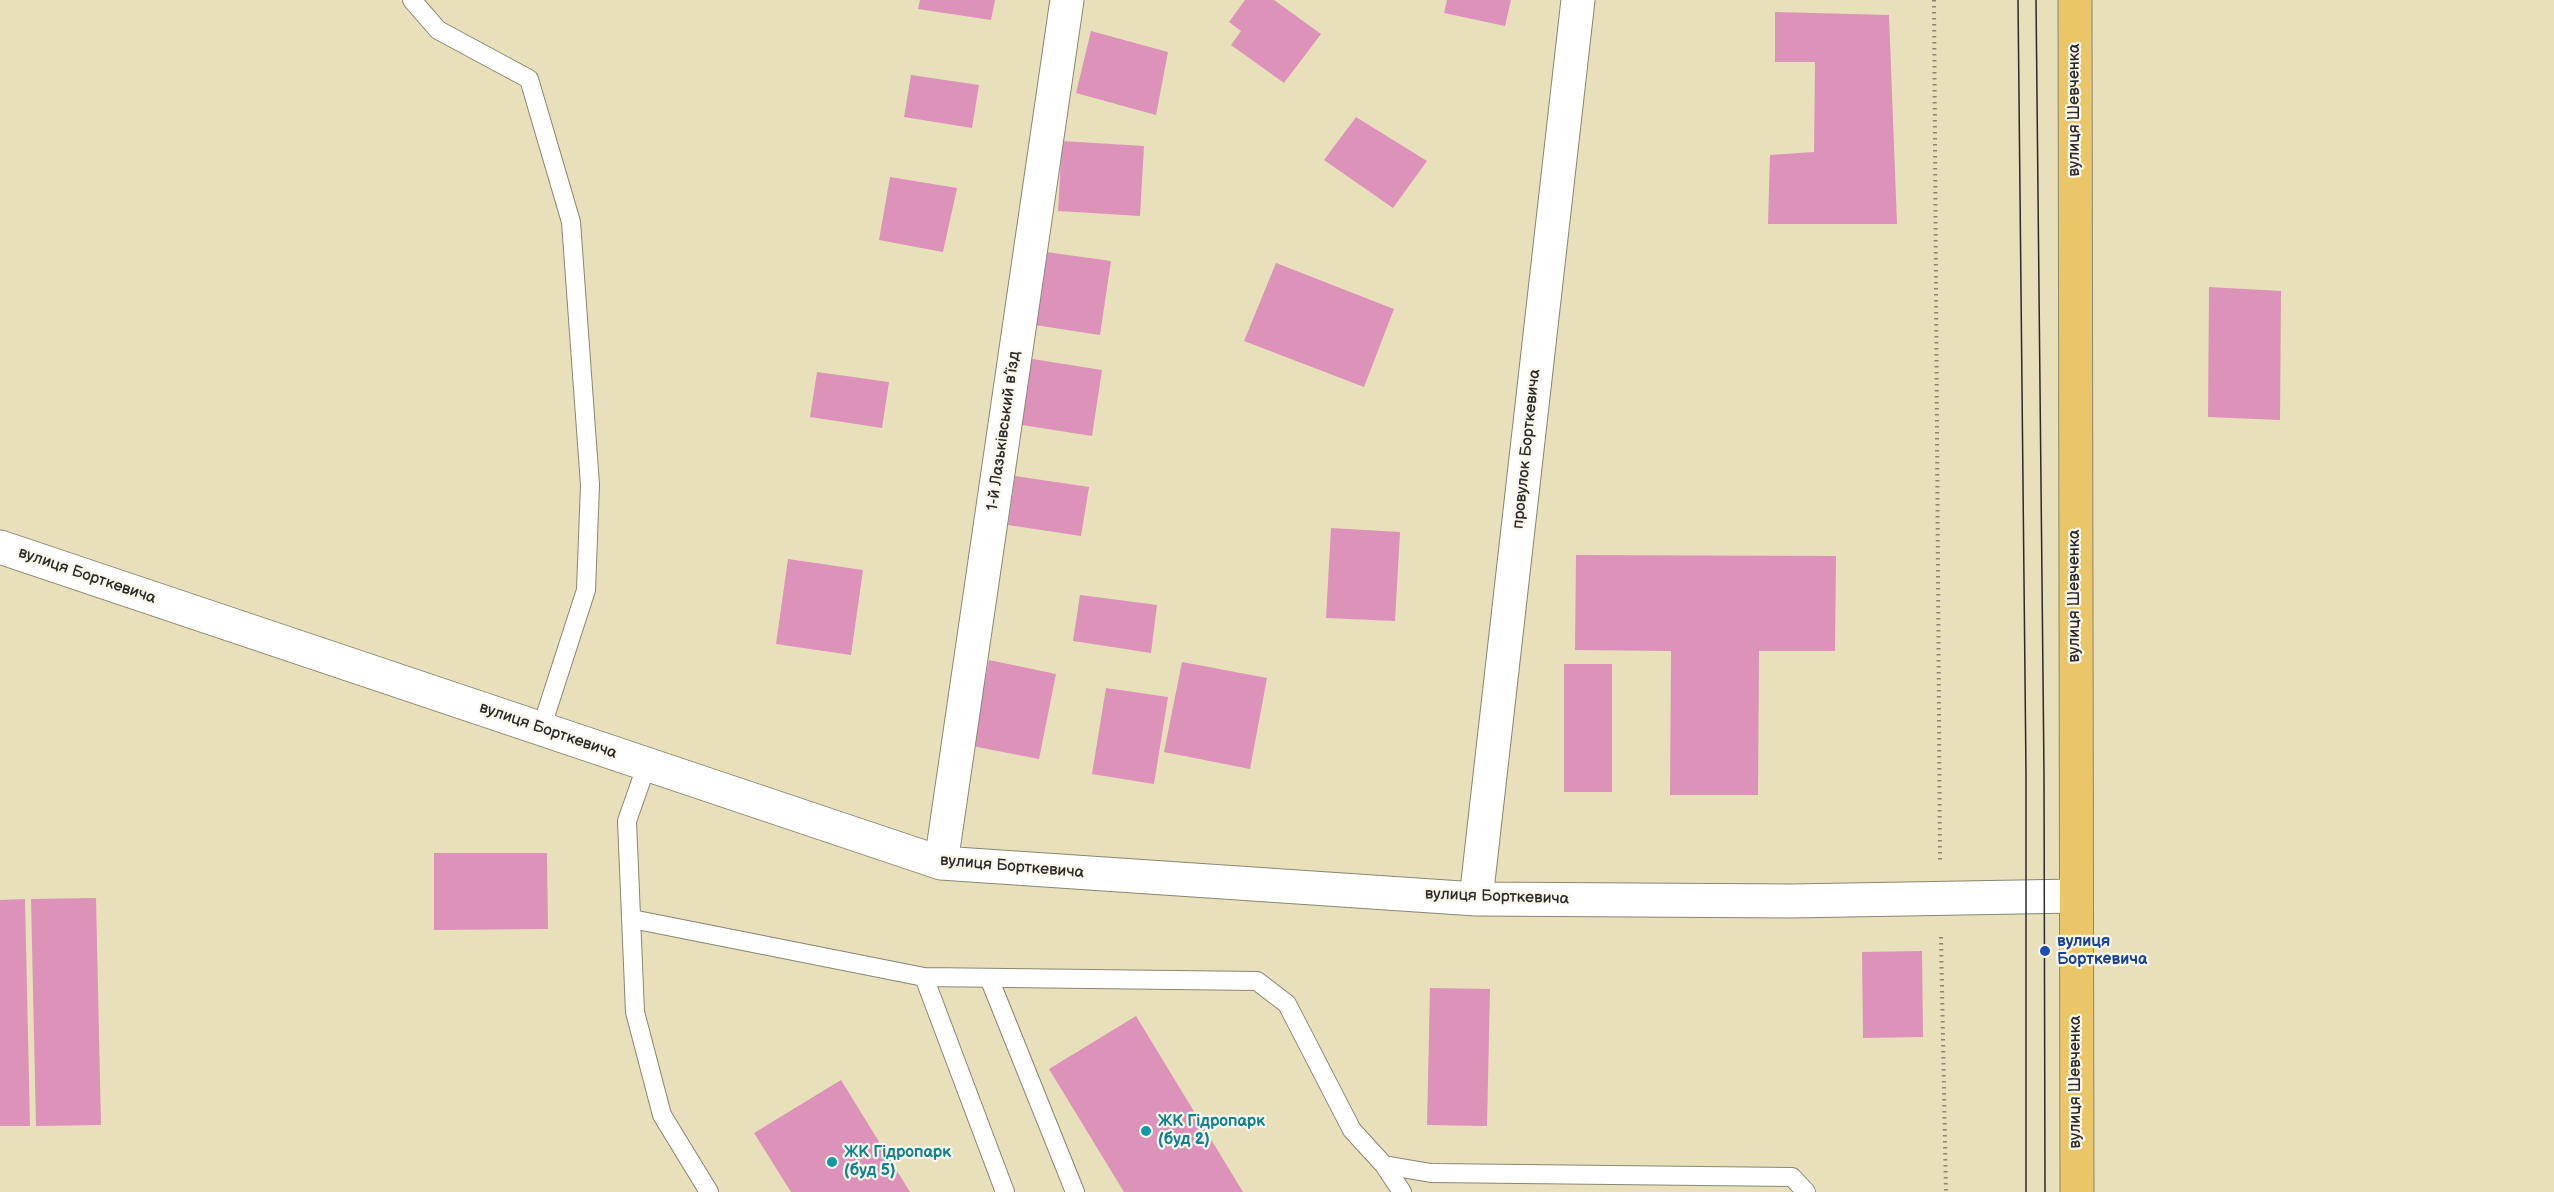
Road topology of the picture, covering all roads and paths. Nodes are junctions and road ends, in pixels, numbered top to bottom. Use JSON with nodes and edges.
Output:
{"nodes":[{"id":1,"x":412,"y":0,"type":"edge"},
{"id":2,"x":1067,"y":0,"type":"edge"},
{"id":3,"x":1578,"y":0,"type":"edge"},
{"id":4,"x":1934,"y":0,"type":"edge"},
{"id":5,"x":2075,"y":0,"type":"edge"},
{"id":6,"x":0,"y":547,"type":"edge"},
{"id":7,"x":542,"y":729,"type":"junction"},
{"id":8,"x":647,"y":764,"type":"junction"},
{"id":9,"x":941,"y":863,"type":"junction"},
{"id":10,"x":2075,"y":896,"type":"junction"},
{"id":11,"x":1940,"y":898,"type":"junction"},
{"id":12,"x":1476,"y":899,"type":"junction"},
{"id":13,"x":632,"y":919,"type":"junction"},
{"id":14,"x":924,"y":977,"type":"junction"},
{"id":15,"x":989,"y":978,"type":"junction"},
{"id":16,"x":1384,"y":1165,"type":"junction"},
{"id":17,"x":709,"y":1192,"type":"edge"},
{"id":18,"x":1005,"y":1192,"type":"edge"},
{"id":19,"x":1075,"y":1192,"type":"edge"},
{"id":20,"x":1402,"y":1192,"type":"edge"},
{"id":21,"x":1806,"y":1192,"type":"edge"},
{"id":22,"x":1946,"y":1192,"type":"edge"},
{"id":23,"x":2077,"y":1192,"type":"edge"}],
"edges":[{"from":1,"to":7,"type":"lane"},
{"from":2,"to":9,"type":"street","name":"1-й Лазьківський в’їзд"},
{"from":3,"to":12,"type":"street","name":"провулок Борткевича"},
{"from":4,"to":11,"type":"path"},
{"from":5,"to":10,"type":"main road","name":"вулиця Шевченка"},
{"from":6,"to":7,"type":"street","name":"вулиця Борткевича"},
{"from":7,"to":8,"type":"street","name":"вулиця Борткевича"},
{"from":8,"to":9,"type":"street","name":"вулиця Борткевича"},
{"from":8,"to":13,"type":"lane"},
{"from":9,"to":12,"type":"street","name":"вулиця Борткевича"},
{"from":10,"to":11,"type":"street","name":"вулиця Борткевича"},
{"from":10,"to":23,"type":"main road","name":"вулиця Шевченка"},
{"from":11,"to":12,"type":"street","name":"вулиця Борткевича"},
{"from":11,"to":22,"type":"path"},
{"from":13,"to":14,"type":"lane"},
{"from":13,"to":17,"type":"lane"},
{"from":14,"to":15,"type":"lane"},
{"from":14,"to":18,"type":"lane"},
{"from":15,"to":16,"type":"lane"},
{"from":15,"to":19,"type":"lane"},
{"from":16,"to":20,"type":"lane"},
{"from":16,"to":21,"type":"lane"}]}
